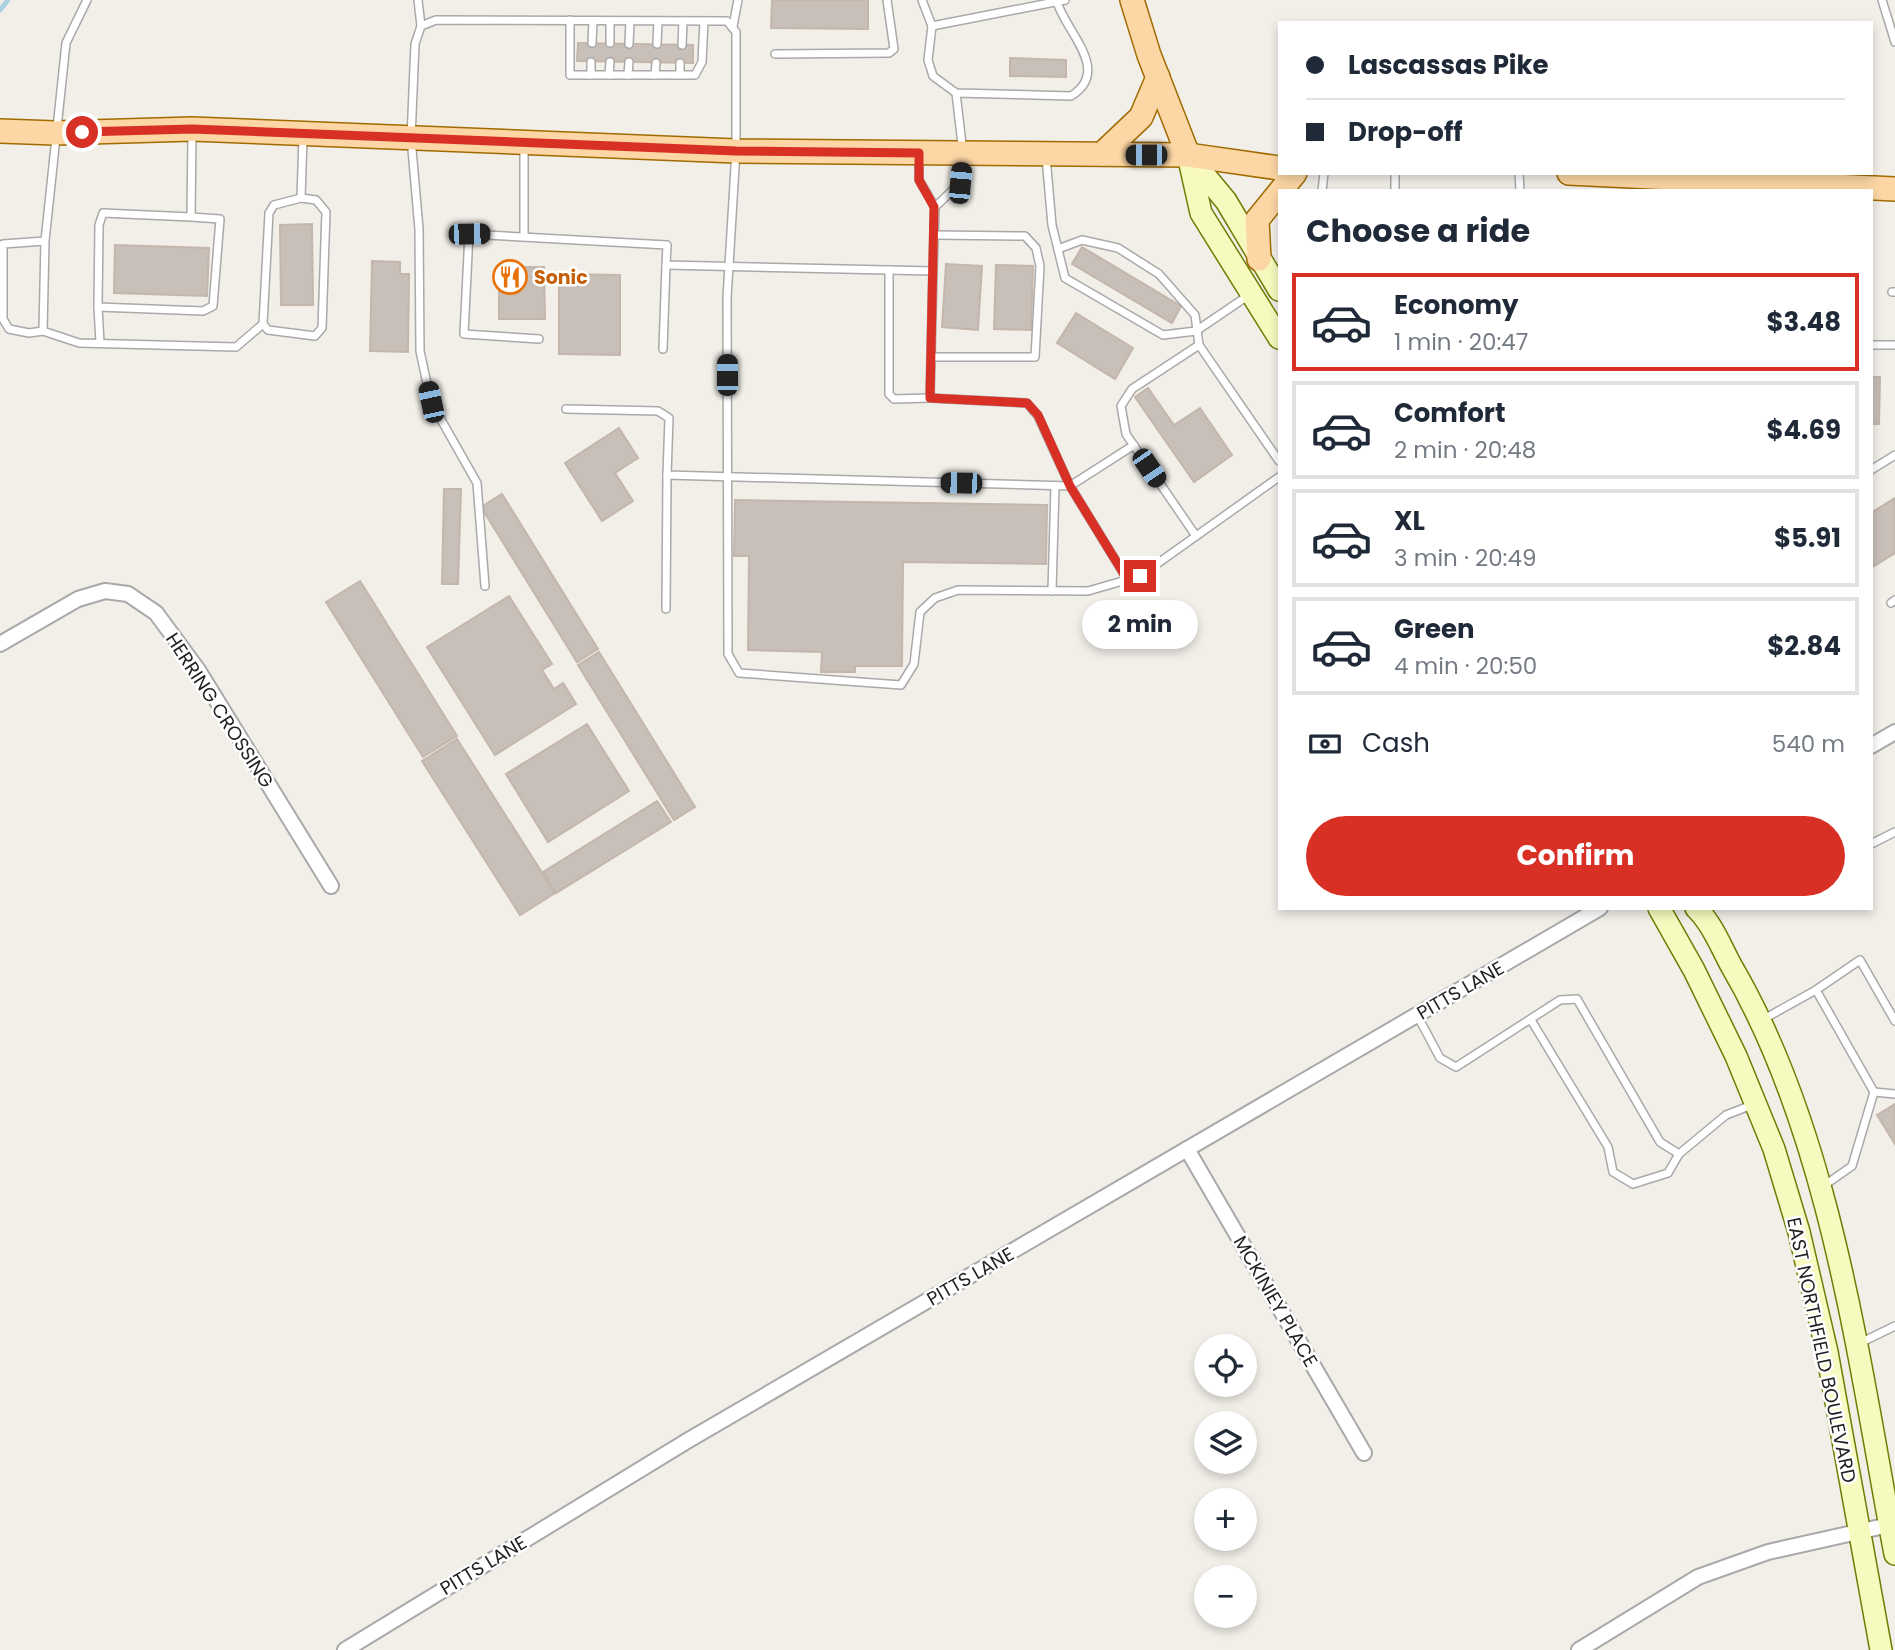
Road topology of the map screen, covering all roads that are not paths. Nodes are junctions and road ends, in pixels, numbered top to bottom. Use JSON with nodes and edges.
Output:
{"nodes":[{"id":1,"x":87,"y":0,"type":"edge"},
{"id":2,"x":418,"y":0,"type":"edge"},
{"id":3,"x":738,"y":0,"type":"edge"},
{"id":4,"x":887,"y":0,"type":"edge"},
{"id":5,"x":922,"y":0,"type":"edge"},
{"id":6,"x":1132,"y":0,"type":"edge"},
{"id":7,"x":1882,"y":0,"type":"edge"},
{"id":8,"x":1061,"y":1,"type":"edge"},
{"id":9,"x":570,"y":20,"type":"junction"},
{"id":10,"x":593,"y":20,"type":"junction"},
{"id":11,"x":610,"y":21,"type":"junction"},
{"id":12,"x":630,"y":21,"type":"junction"},
{"id":13,"x":658,"y":21,"type":"junction"},
{"id":14,"x":683,"y":21,"type":"junction"},
{"id":15,"x":704,"y":21,"type":"junction"},
{"id":16,"x":421,"y":26,"type":"junction"},
{"id":17,"x":733,"y":26,"type":"junction"},
{"id":18,"x":932,"y":26,"type":"junction"},
{"id":19,"x":1895,"y":41,"type":"edge"},
{"id":20,"x":592,"y":43,"type":"dead end"},
{"id":21,"x":610,"y":43,"type":"dead end"},
{"id":22,"x":629,"y":44,"type":"dead end"},
{"id":23,"x":657,"y":44,"type":"dead end"},
{"id":24,"x":682,"y":45,"type":"dead end"},
{"id":25,"x":775,"y":54,"type":"dead end"},
{"id":26,"x":591,"y":62,"type":"dead end"},
{"id":27,"x":610,"y":62,"type":"dead end"},
{"id":28,"x":629,"y":62,"type":"dead end"},
{"id":29,"x":656,"y":63,"type":"dead end"},
{"id":30,"x":680,"y":63,"type":"dead end"},
{"id":31,"x":591,"y":75,"type":"junction"},
{"id":32,"x":609,"y":75,"type":"junction"},
{"id":33,"x":628,"y":75,"type":"junction"},
{"id":34,"x":655,"y":75,"type":"junction"},
{"id":35,"x":680,"y":75,"type":"junction"},
{"id":36,"x":1158,"y":77,"type":"junction"},
{"id":37,"x":956,"y":93,"type":"junction"},
{"id":38,"x":192,"y":129,"type":"junction"},
{"id":39,"x":0,"y":131,"type":"edge"},
{"id":40,"x":55,"y":133,"type":"junction"},
{"id":41,"x":303,"y":133,"type":"junction"},
{"id":42,"x":411,"y":138,"type":"junction"},
{"id":43,"x":524,"y":142,"type":"junction"},
{"id":44,"x":736,"y":151,"type":"junction"},
{"id":45,"x":919,"y":153,"type":"junction"},
{"id":46,"x":963,"y":153,"type":"junction"},
{"id":47,"x":1046,"y":155,"type":"junction"},
{"id":48,"x":1102,"y":155,"type":"junction"},
{"id":49,"x":1188,"y":155,"type":"junction"},
{"id":50,"x":1278,"y":168,"type":"edge"},
{"id":51,"x":1292,"y":175,"type":"edge"},
{"id":52,"x":1584,"y":175,"type":"edge"},
{"id":53,"x":1281,"y":189,"type":"edge"},
{"id":54,"x":1895,"y":189,"type":"edge"},
{"id":55,"x":1278,"y":193,"type":"edge"},
{"id":56,"x":301,"y":198,"type":"junction"},
{"id":57,"x":934,"y":207,"type":"junction"},
{"id":58,"x":191,"y":217,"type":"junction"},
{"id":59,"x":524,"y":235,"type":"junction"},
{"id":60,"x":935,"y":235,"type":"junction"},
{"id":61,"x":45,"y":241,"type":"junction"},
{"id":62,"x":1058,"y":249,"type":"junction"},
{"id":63,"x":1259,"y":259,"type":"junction"},
{"id":64,"x":666,"y":265,"type":"junction"},
{"id":65,"x":729,"y":267,"type":"junction"},
{"id":66,"x":890,"y":270,"type":"junction"},
{"id":67,"x":933,"y":271,"type":"junction"},
{"id":68,"x":1278,"y":288,"type":"edge"},
{"id":69,"x":1250,"y":294,"type":"junction"},
{"id":70,"x":97,"y":307,"type":"junction"},
{"id":71,"x":263,"y":324,"type":"junction"},
{"id":72,"x":43,"y":331,"type":"junction"},
{"id":73,"x":1196,"y":331,"type":"junction"},
{"id":74,"x":1278,"y":336,"type":"edge"},
{"id":75,"x":538,"y":339,"type":"dead end"},
{"id":76,"x":100,"y":343,"type":"junction"},
{"id":77,"x":1199,"y":345,"type":"junction"},
{"id":78,"x":1873,"y":345,"type":"edge"},
{"id":79,"x":1895,"y":345,"type":"edge"},
{"id":80,"x":663,"y":349,"type":"dead end"},
{"id":81,"x":933,"y":357,"type":"junction"},
{"id":82,"x":930,"y":398,"type":"junction"},
{"id":83,"x":566,"y":409,"type":"dead end"},
{"id":84,"x":1133,"y":445,"type":"junction"},
{"id":85,"x":1895,"y":455,"type":"edge"},
{"id":86,"x":1278,"y":460,"type":"edge"},
{"id":87,"x":1873,"y":469,"type":"edge"},
{"id":88,"x":667,"y":475,"type":"junction"},
{"id":89,"x":727,"y":478,"type":"junction"},
{"id":90,"x":1278,"y":478,"type":"edge"},
{"id":91,"x":1055,"y":485,"type":"junction"},
{"id":92,"x":1070,"y":486,"type":"junction"},
{"id":93,"x":1196,"y":536,"type":"junction"},
{"id":94,"x":1127,"y":579,"type":"junction"},
{"id":95,"x":485,"y":586,"type":"dead end"},
{"id":96,"x":1052,"y":591,"type":"junction"},
{"id":97,"x":666,"y":609,"type":"dead end"},
{"id":98,"x":0,"y":644,"type":"edge"},
{"id":99,"x":1895,"y":732,"type":"edge"},
{"id":100,"x":1873,"y":746,"type":"edge"},
{"id":101,"x":1895,"y":832,"type":"edge"},
{"id":102,"x":1873,"y":843,"type":"edge"},
{"id":103,"x":331,"y":886,"type":"dead end"},
{"id":104,"x":1597,"y":910,"type":"edge"},
{"id":105,"x":1660,"y":910,"type":"edge"},
{"id":106,"x":1697,"y":910,"type":"edge"},
{"id":107,"x":1816,"y":990,"type":"junction"},
{"id":108,"x":1417,"y":1015,"type":"junction"},
{"id":109,"x":1531,"y":1020,"type":"junction"},
{"id":110,"x":1760,"y":1020,"type":"junction"},
{"id":111,"x":1895,"y":1021,"type":"edge"},
{"id":112,"x":1874,"y":1092,"type":"junction"},
{"id":113,"x":1895,"y":1094,"type":"edge"},
{"id":114,"x":1755,"y":1103,"type":"junction"},
{"id":115,"x":1187,"y":1149,"type":"junction"},
{"id":116,"x":1679,"y":1154,"type":"junction"},
{"id":117,"x":1819,"y":1189,"type":"junction"},
{"id":118,"x":1895,"y":1326,"type":"edge"},
{"id":119,"x":1856,"y":1345,"type":"junction"},
{"id":120,"x":1826,"y":1352,"type":"junction"},
{"id":121,"x":1364,"y":1453,"type":"dead end"},
{"id":122,"x":1889,"y":1525,"type":"junction"},
{"id":123,"x":1859,"y":1531,"type":"junction"},
{"id":124,"x":1895,"y":1554,"type":"edge"},
{"id":125,"x":1588,"y":1648,"type":"edge"},
{"id":126,"x":345,"y":1650,"type":"edge"},
{"id":127,"x":1881,"y":1650,"type":"edge"}],
"edges":[{"from":1,"to":40,"type":"lane"},
{"from":2,"to":16,"type":"lane"},
{"from":3,"to":17,"type":"lane"},
{"from":4,"to":25,"type":"lane"},
{"from":5,"to":18,"type":"lane"},
{"from":6,"to":36,"type":"main road"},
{"from":7,"to":19,"type":"lane"},
{"from":8,"to":18,"type":"lane"},
{"from":8,"to":37,"type":"lane"},
{"from":9,"to":10,"type":"lane"},
{"from":9,"to":16,"type":"lane"},
{"from":9,"to":31,"type":"lane"},
{"from":10,"to":11,"type":"lane"},
{"from":10,"to":20,"type":"lane"},
{"from":11,"to":12,"type":"lane"},
{"from":11,"to":21,"type":"lane"},
{"from":12,"to":13,"type":"lane"},
{"from":12,"to":22,"type":"lane"},
{"from":13,"to":14,"type":"lane"},
{"from":13,"to":23,"type":"lane"},
{"from":14,"to":15,"type":"lane"},
{"from":14,"to":24,"type":"lane"},
{"from":15,"to":17,"type":"lane"},
{"from":15,"to":35,"type":"lane"},
{"from":16,"to":42,"type":"lane"},
{"from":17,"to":44,"type":"lane"},
{"from":18,"to":37,"type":"lane"},
{"from":26,"to":31,"type":"lane"},
{"from":27,"to":32,"type":"lane"},
{"from":28,"to":33,"type":"lane"},
{"from":29,"to":34,"type":"lane"},
{"from":30,"to":35,"type":"lane"},
{"from":31,"to":32,"type":"lane"},
{"from":32,"to":33,"type":"lane"},
{"from":33,"to":34,"type":"lane"},
{"from":34,"to":35,"type":"lane"},
{"from":36,"to":48,"type":"main road"},
{"from":36,"to":49,"type":"main road"},
{"from":37,"to":46,"type":"lane"},
{"from":38,"to":40,"type":"main road"},
{"from":38,"to":41,"type":"main road"},
{"from":38,"to":58,"type":"lane"},
{"from":39,"to":40,"type":"main road"},
{"from":40,"to":61,"type":"lane"},
{"from":41,"to":42,"type":"main road"},
{"from":41,"to":56,"type":"lane"},
{"from":42,"to":43,"type":"main road"},
{"from":42,"to":95,"type":"lane"},
{"from":43,"to":44,"type":"main road"},
{"from":43,"to":59,"type":"lane"},
{"from":44,"to":45,"type":"main road"},
{"from":44,"to":65,"type":"lane"},
{"from":45,"to":46,"type":"main road"},
{"from":45,"to":57,"type":"lane"},
{"from":46,"to":47,"type":"main road"},
{"from":46,"to":57,"type":"lane"},
{"from":47,"to":48,"type":"main road"},
{"from":47,"to":62,"type":"lane"},
{"from":48,"to":49,"type":"main road"},
{"from":49,"to":50,"type":"main road"},
{"from":49,"to":63,"type":"main road"},
{"from":49,"to":69,"type":"main road"},
{"from":51,"to":53,"type":"main road"},
{"from":52,"to":54,"type":"main road"},
{"from":55,"to":63,"type":"main road"},
{"from":56,"to":71,"type":"lane"},
{"from":56,"to":71,"type":"lane"},
{"from":57,"to":60,"type":"lane"},
{"from":58,"to":70,"type":"lane"},
{"from":58,"to":70,"type":"lane"},
{"from":59,"to":64,"type":"lane"},
{"from":59,"to":75,"type":"lane"},
{"from":60,"to":67,"type":"lane"},
{"from":60,"to":81,"type":"lane"},
{"from":61,"to":72,"type":"lane"},
{"from":61,"to":72,"type":"lane"},
{"from":62,"to":73,"type":"lane"},
{"from":62,"to":73,"type":"lane"},
{"from":63,"to":68,"type":"main road"},
{"from":64,"to":65,"type":"lane"},
{"from":64,"to":80,"type":"lane"},
{"from":65,"to":66,"type":"lane"},
{"from":65,"to":89,"type":"lane"},
{"from":66,"to":67,"type":"lane"},
{"from":66,"to":82,"type":"lane"},
{"from":67,"to":81,"type":"lane"},
{"from":69,"to":73,"type":"lane"},
{"from":69,"to":74,"type":"main road"},
{"from":70,"to":76,"type":"lane"},
{"from":71,"to":76,"type":"lane"},
{"from":72,"to":76,"type":"lane"},
{"from":73,"to":77,"type":"lane"},
{"from":77,"to":84,"type":"lane"},
{"from":77,"to":86,"type":"lane"},
{"from":78,"to":79,"type":"lane"},
{"from":81,"to":82,"type":"lane"},
{"from":82,"to":92,"type":"lane"},
{"from":83,"to":88,"type":"lane"},
{"from":84,"to":92,"type":"lane"},
{"from":84,"to":93,"type":"lane"},
{"from":85,"to":87,"type":"lane"},
{"from":88,"to":89,"type":"lane"},
{"from":88,"to":97,"type":"lane"},
{"from":89,"to":91,"type":"lane"},
{"from":89,"to":96,"type":"lane"},
{"from":90,"to":93,"type":"lane"},
{"from":91,"to":92,"type":"lane"},
{"from":91,"to":96,"type":"lane"},
{"from":92,"to":94,"type":"lane"},
{"from":93,"to":94,"type":"lane"},
{"from":94,"to":96,"type":"lane"},
{"from":98,"to":103,"type":"street","name":"HERRING CROSSING"},
{"from":99,"to":100,"type":"street"},
{"from":101,"to":102,"type":"lane"},
{"from":104,"to":108,"type":"street","name":"PITTS LANE"},
{"from":105,"to":114,"type":"main road","name":"EAST NORTHFIELD BOULEVARD"},
{"from":106,"to":110,"type":"main road","name":"EAST NORTHFIELD BOULEVARD"},
{"from":107,"to":110,"type":"lane"},
{"from":107,"to":111,"type":"lane"},
{"from":107,"to":112,"type":"lane"},
{"from":108,"to":109,"type":"lane"},
{"from":108,"to":115,"type":"street","name":"PITTS LANE"},
{"from":109,"to":116,"type":"lane"},
{"from":109,"to":116,"type":"lane"},
{"from":110,"to":117,"type":"main road","name":"EAST NORTHFIELD BOULEVARD"},
{"from":112,"to":113,"type":"lane"},
{"from":112,"to":117,"type":"lane"},
{"from":114,"to":116,"type":"lane"},
{"from":114,"to":120,"type":"main road","name":"EAST NORTHFIELD BOULEVARD"},
{"from":115,"to":121,"type":"street","name":"MCKINIEY PLACE"},
{"from":115,"to":126,"type":"street","name":"PITTS LANE"},
{"from":117,"to":119,"type":"main road","name":"EAST NORTHFIELD BOULEVARD"},
{"from":118,"to":119,"type":"lane"},
{"from":119,"to":120,"type":"main road"},
{"from":119,"to":122,"type":"main road","name":"EAST NORTHFIELD BOULEVARD"},
{"from":120,"to":123,"type":"main road","name":"EAST NORTHFIELD BOULEVARD"},
{"from":122,"to":123,"type":"street"},
{"from":122,"to":124,"type":"main road","name":"EAST NORTHFIELD BOULEVARD"},
{"from":123,"to":125,"type":"street"},
{"from":123,"to":127,"type":"main road","name":"EAST NORTHFIELD BOULEVARD"}]}
